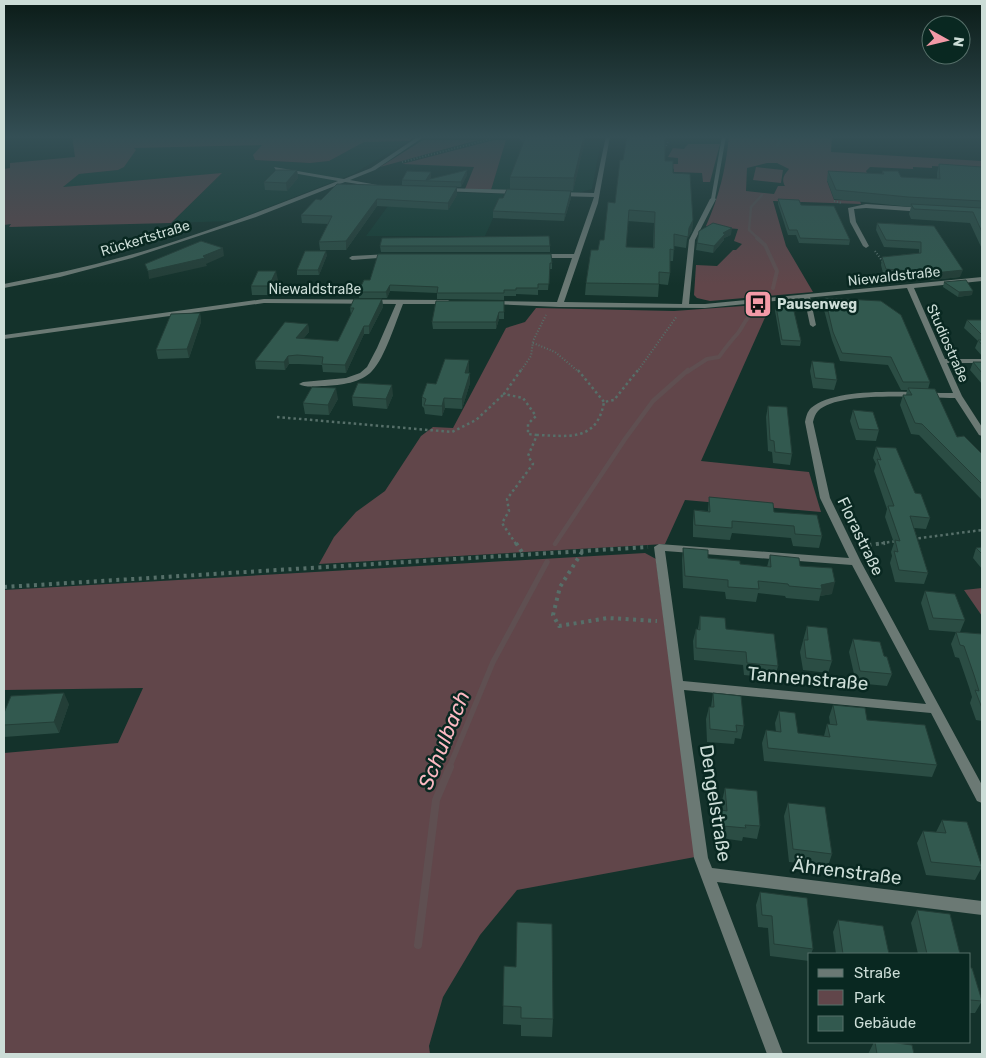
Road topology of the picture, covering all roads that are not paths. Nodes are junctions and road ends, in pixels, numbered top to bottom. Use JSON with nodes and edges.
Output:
{"nodes":[{"id":1,"x":332,"y":185,"type":"edge"},
{"id":2,"x":372,"y":185,"type":"edge"},
{"id":3,"x":599,"y":185,"type":"edge"},
{"id":4,"x":715,"y":185,"type":"edge"},
{"id":5,"x":385,"y":188,"type":"edge"},
{"id":6,"x":440,"y":190,"type":"edge"},
{"id":7,"x":523,"y":192,"type":"edge"},
{"id":8,"x":550,"y":193,"type":"edge"},
{"id":9,"x":597,"y":195,"type":"junction"},
{"id":10,"x":713,"y":199,"type":"joint"},
{"id":11,"x":934,"y":210,"type":"edge"},
{"id":12,"x":866,"y":246,"type":"road end"},
{"id":13,"x":396,"y":256,"type":"edge"},
{"id":14,"x":536,"y":256,"type":"edge"},
{"id":15,"x":576,"y":256,"type":"junction"},
{"id":16,"x":352,"y":258,"type":"dead end"},
{"id":17,"x":982,"y":279,"type":"edge"},
{"id":18,"x":4,"y":286,"type":"edge"},
{"id":19,"x":910,"y":287,"type":"junction"},
{"id":20,"x":807,"y":296,"type":"junction"},
{"id":21,"x":400,"y":302,"type":"junction"},
{"id":22,"x":456,"y":302,"type":"edge"},
{"id":23,"x":483,"y":303,"type":"edge"},
{"id":24,"x":557,"y":305,"type":"junction"},
{"id":25,"x":684,"y":306,"type":"junction"},
{"id":26,"x":813,"y":325,"type":"dead end"},
{"id":27,"x":4,"y":337,"type":"edge"},
{"id":28,"x":942,"y":361,"type":"junction"},
{"id":29,"x":982,"y":361,"type":"edge"},
{"id":30,"x":303,"y":384,"type":"dead end"},
{"id":31,"x":958,"y":396,"type":"junction"},
{"id":32,"x":982,"y":433,"type":"edge"},
{"id":33,"x":856,"y":562,"type":"junction"},
{"id":34,"x":678,"y":685,"type":"junction"},
{"id":35,"x":934,"y":709,"type":"junction"},
{"id":36,"x":982,"y":797,"type":"edge"},
{"id":37,"x":707,"y":874,"type":"junction"},
{"id":38,"x":982,"y":908,"type":"edge"},
{"id":39,"x":775,"y":1054,"type":"edge"}],
"edges":[{"from":1,"to":18,"type":"street","name":"Rückertstraße"},
{"from":2,"to":5,"type":"street"},
{"from":3,"to":9,"type":"street"},
{"from":4,"to":10,"type":"lane"},
{"from":6,"to":7,"type":"street"},
{"from":8,"to":9,"type":"street"},
{"from":9,"to":15,"type":"street"},
{"from":10,"to":25,"type":"street"},
{"from":11,"to":12,"type":"street"},
{"from":13,"to":16,"type":"street"},
{"from":14,"to":15,"type":"street"},
{"from":15,"to":24,"type":"street"},
{"from":17,"to":19,"type":"street","name":"Niewaldstraße"},
{"from":19,"to":20,"type":"street","name":"Niewaldstraße"},
{"from":19,"to":28,"type":"street","name":"Studiostraße"},
{"from":20,"to":25,"type":"street","name":"Niewaldstraße"},
{"from":20,"to":26,"type":"lane"},
{"from":21,"to":22,"type":"street","name":"Niewaldstraße"},
{"from":21,"to":27,"type":"street","name":"Niewaldstraße"},
{"from":21,"to":30,"type":"street"},
{"from":23,"to":24,"type":"street","name":"Niewaldstraße"},
{"from":24,"to":25,"type":"street","name":"Niewaldstraße"},
{"from":28,"to":29,"type":"street"},
{"from":28,"to":31,"type":"street","name":"Studiostraße"},
{"from":31,"to":32,"type":"street","name":"Studiostraße"},
{"from":31,"to":33,"type":"street","name":"Florastraße"},
{"from":33,"to":34,"type":"street","name":"Dengelstraße"},
{"from":33,"to":35,"type":"street","name":"Florastraße"},
{"from":34,"to":35,"type":"street","name":"Tannenstraße"},
{"from":34,"to":37,"type":"street","name":"Dengelstraße"},
{"from":35,"to":36,"type":"street","name":"Florastraße"},
{"from":37,"to":38,"type":"street","name":"Ährenstraße"},
{"from":37,"to":39,"type":"street","name":"Dengelstraße"}]}
